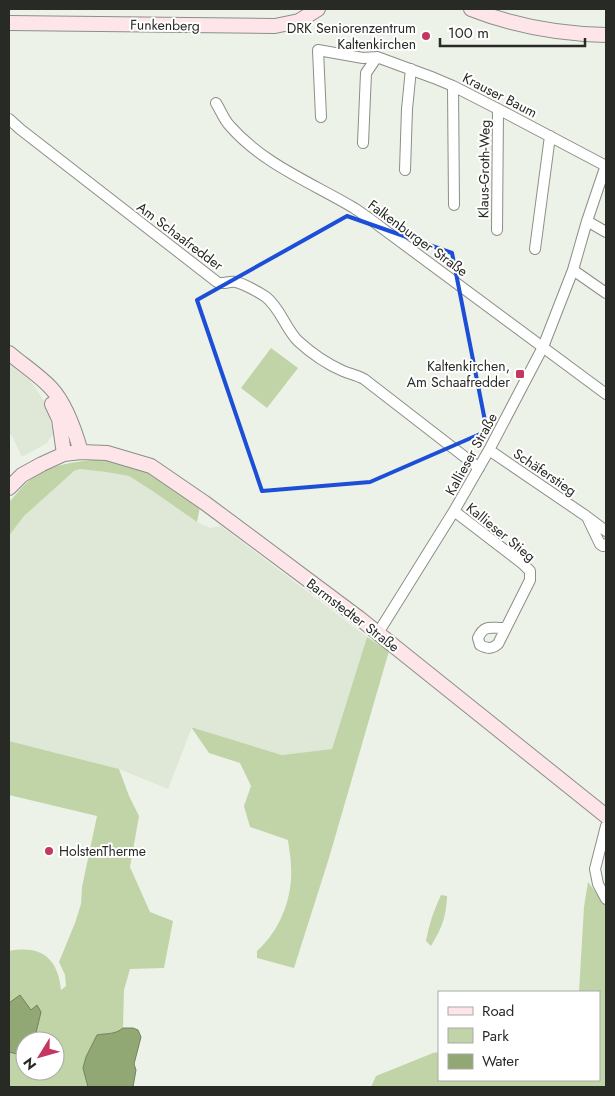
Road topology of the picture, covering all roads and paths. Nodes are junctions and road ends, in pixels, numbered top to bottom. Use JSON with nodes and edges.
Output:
{"nodes":[{"id":1,"x":471,"y":9,"type":"edge"},
{"id":2,"x":315,"y":10,"type":"edge"},
{"id":3,"x":9,"y":23,"type":"edge"},
{"id":4,"x":606,"y":35,"type":"edge"},
{"id":5,"x":377,"y":57,"type":"junction"},
{"id":6,"x":411,"y":69,"type":"junction"},
{"id":7,"x":453,"y":86,"type":"junction"},
{"id":8,"x":216,"y":103,"type":"dead end"},
{"id":9,"x":498,"y":108,"type":"junction"},
{"id":10,"x":321,"y":117,"type":"dead end"},
{"id":11,"x":9,"y":119,"type":"edge"},
{"id":12,"x":550,"y":136,"type":"junction"},
{"id":13,"x":363,"y":143,"type":"dead end"},
{"id":14,"x":606,"y":166,"type":"edge"},
{"id":15,"x":405,"y":170,"type":"dead end"},
{"id":16,"x":454,"y":205,"type":"dead end"},
{"id":17,"x":587,"y":221,"type":"junction"},
{"id":18,"x":497,"y":230,"type":"dead end"},
{"id":19,"x":606,"y":232,"type":"edge"},
{"id":20,"x":535,"y":249,"type":"dead end"},
{"id":21,"x":573,"y":270,"type":"junction"},
{"id":22,"x":606,"y":293,"type":"edge"},
{"id":23,"x":543,"y":347,"type":"junction"},
{"id":24,"x":9,"y":353,"type":"edge"},
{"id":25,"x":38,"y":377,"type":"junction"},
{"id":26,"x":606,"y":394,"type":"edge"},
{"id":27,"x":489,"y":450,"type":"junction"},
{"id":28,"x":81,"y":452,"type":"junction"},
{"id":29,"x":64,"y":454,"type":"junction"},
{"id":30,"x":479,"y":468,"type":"junction"},
{"id":31,"x":9,"y":488,"type":"edge"},
{"id":32,"x":454,"y":512,"type":"junction"},
{"id":33,"x":586,"y":516,"type":"junction"},
{"id":34,"x":606,"y":531,"type":"edge"},
{"id":35,"x":606,"y":544,"type":"edge"},
{"id":36,"x":506,"y":628,"type":"dead end"},
{"id":37,"x":378,"y":633,"type":"junction"},
{"id":38,"x":606,"y":816,"type":"edge"},
{"id":39,"x":606,"y":826,"type":"edge"},
{"id":40,"x":606,"y":899,"type":"edge"}],
"edges":[{"from":1,"to":4,"type":"main road"},
{"from":2,"to":3,"type":"main road","name":"Funkenberg"},
{"from":5,"to":6,"type":"street","name":"Krauser Baum"},
{"from":5,"to":10,"type":"street","name":"Krauser Baum"},
{"from":5,"to":13,"type":"street"},
{"from":6,"to":7,"type":"street","name":"Krauser Baum"},
{"from":6,"to":15,"type":"street"},
{"from":7,"to":9,"type":"street","name":"Krauser Baum"},
{"from":7,"to":16,"type":"street"},
{"from":8,"to":23,"type":"street","name":"Falkenburger Straße"},
{"from":9,"to":12,"type":"street","name":"Krauser Baum"},
{"from":9,"to":18,"type":"street","name":"Klaus-Groth-Weg"},
{"from":11,"to":30,"type":"street","name":"Am Schaafredder"},
{"from":12,"to":14,"type":"street","name":"Krauser Baum"},
{"from":12,"to":20,"type":"street"},
{"from":14,"to":17,"type":"street","name":"Kallieser Straße"},
{"from":17,"to":19,"type":"street"},
{"from":17,"to":21,"type":"street","name":"Kallieser Straße"},
{"from":21,"to":22,"type":"street"},
{"from":21,"to":23,"type":"street","name":"Kallieser Straße"},
{"from":23,"to":26,"type":"street","name":"Falkenburger Straße"},
{"from":23,"to":27,"type":"street","name":"Kallieser Straße"},
{"from":24,"to":25,"type":"main road"},
{"from":25,"to":28,"type":"main road"},
{"from":25,"to":29,"type":"main road"},
{"from":27,"to":30,"type":"street","name":"Kallieser Straße"},
{"from":27,"to":33,"type":"street","name":"Schäferstieg"},
{"from":28,"to":29,"type":"main road","name":"Barmstedter Straße"},
{"from":28,"to":37,"type":"main road","name":"Barmstedter Straße"},
{"from":29,"to":31,"type":"main road","name":"Barmstedter Straße"},
{"from":30,"to":32,"type":"street","name":"Kallieser Straße"},
{"from":32,"to":36,"type":"street","name":"Kallieser Stieg"},
{"from":32,"to":37,"type":"street","name":"Kallieser Straße"},
{"from":33,"to":34,"type":"street","name":"Schäferstieg"},
{"from":33,"to":35,"type":"street"},
{"from":37,"to":38,"type":"main road","name":"Barmstedter Straße"},
{"from":39,"to":40,"type":"street"}]}
